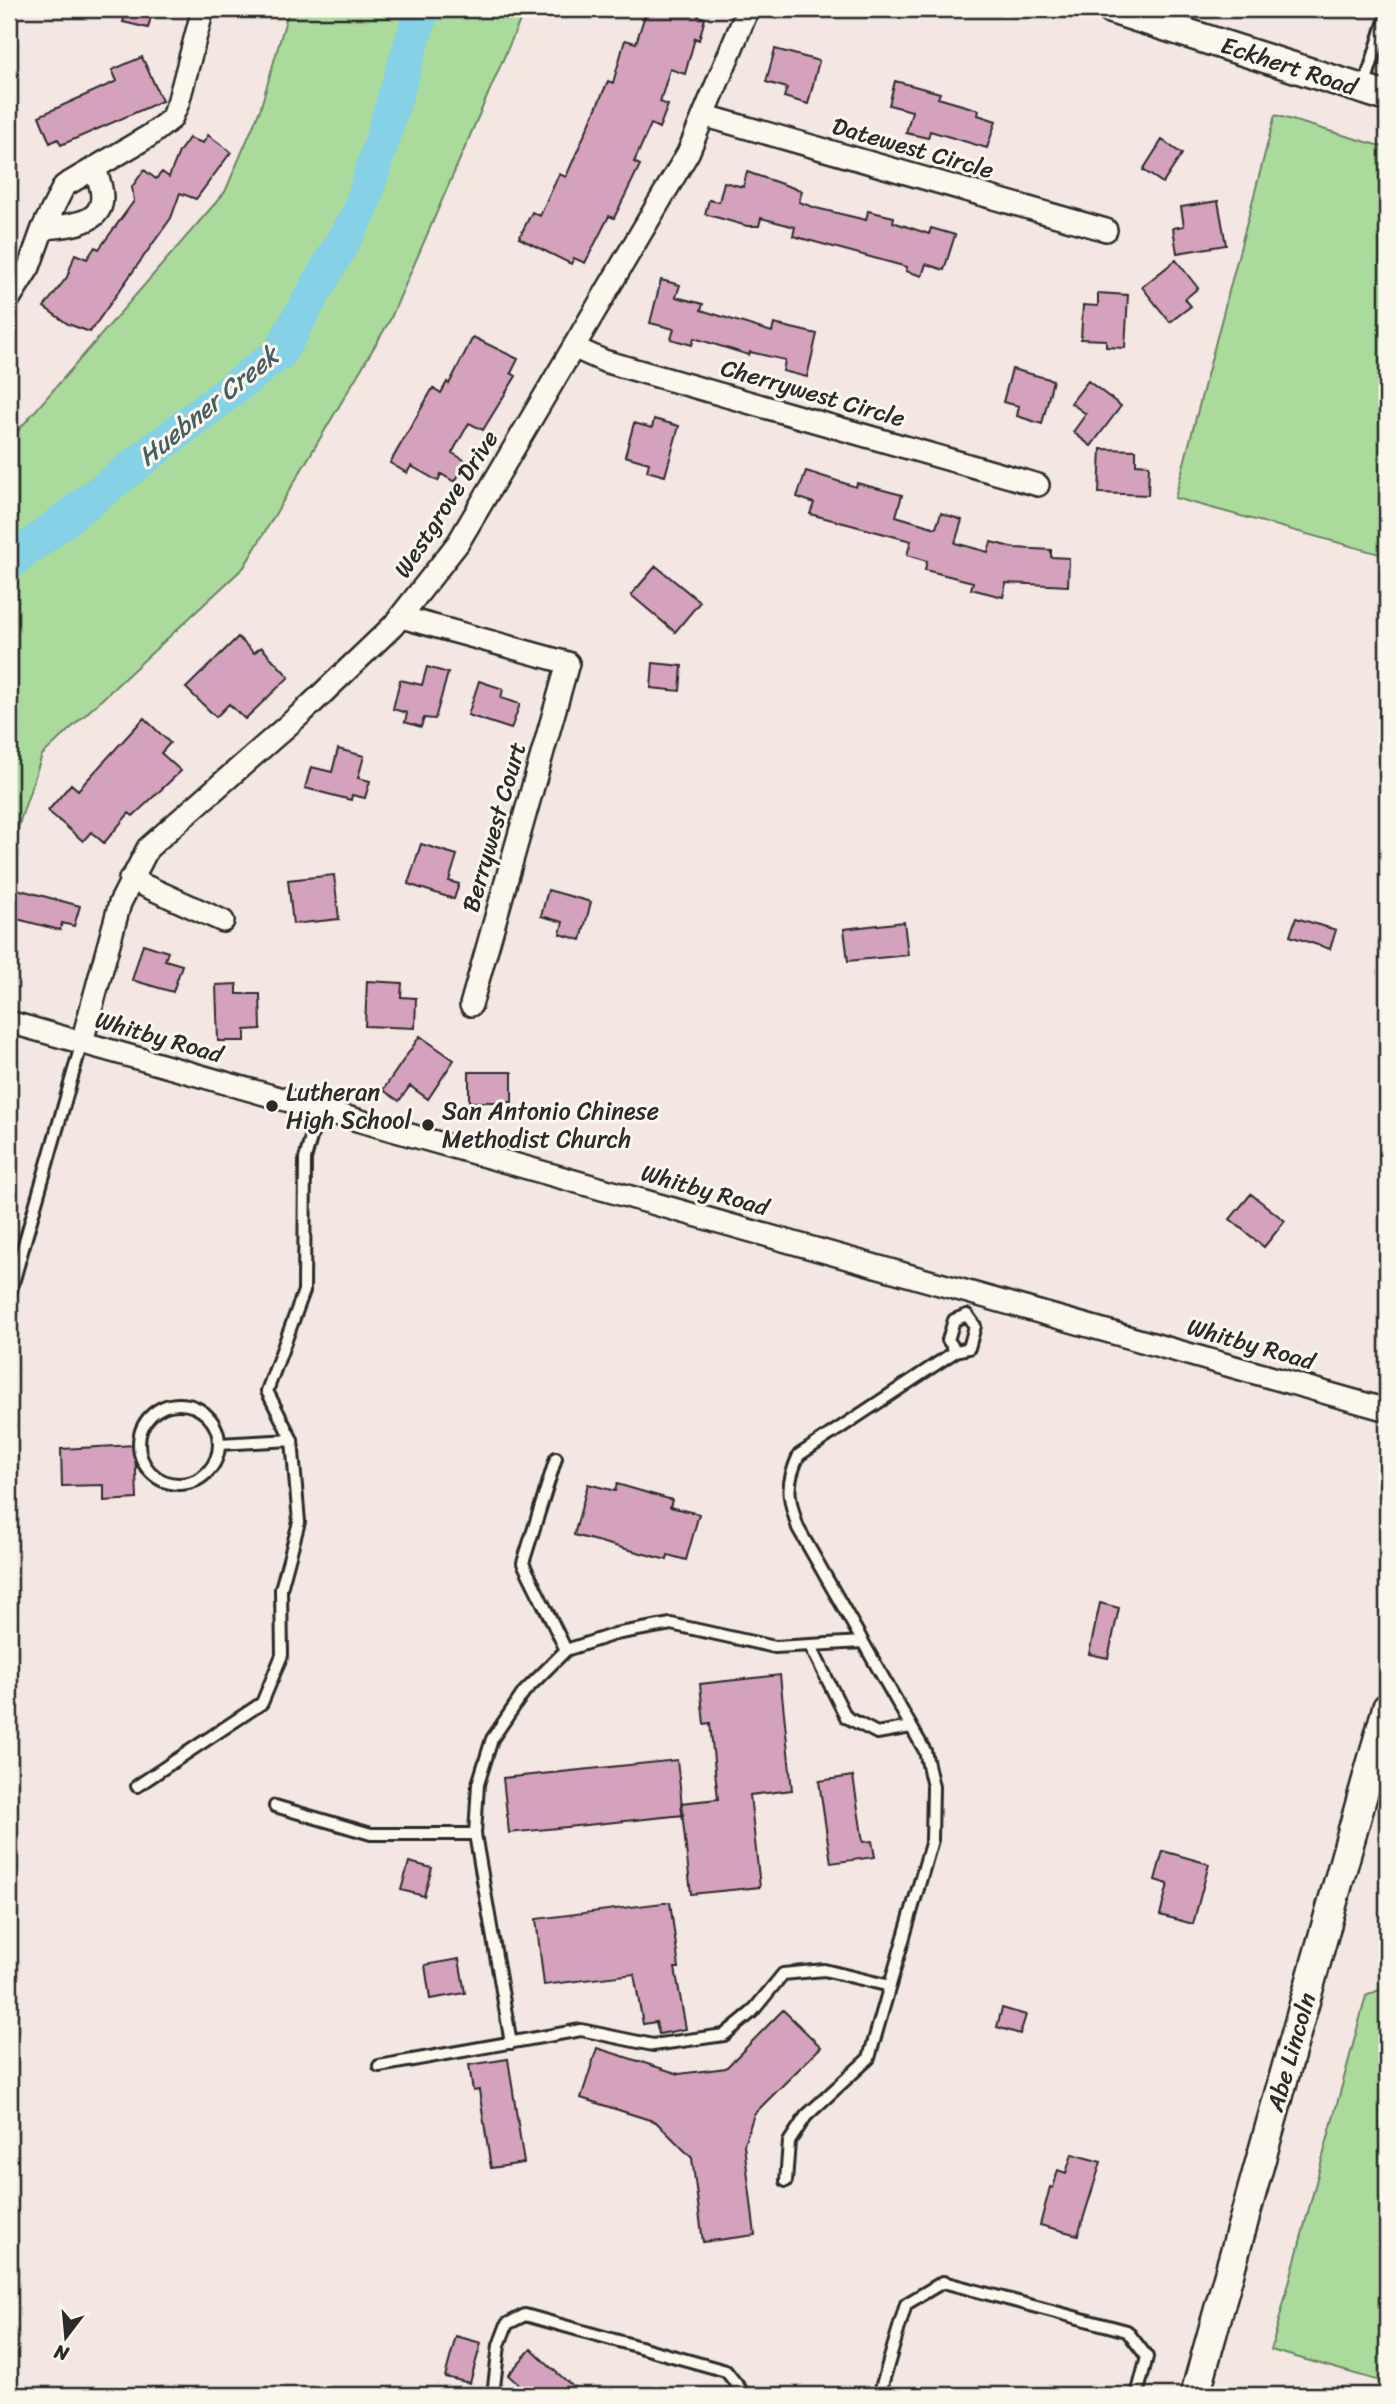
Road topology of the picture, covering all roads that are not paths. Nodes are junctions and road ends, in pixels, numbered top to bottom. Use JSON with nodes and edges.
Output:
{"nodes":[{"id":1,"x":203,"y":9,"type":"edge"},
{"id":2,"x":748,"y":9,"type":"edge"},
{"id":3,"x":1111,"y":9,"type":"edge"},
{"id":4,"x":1387,"y":14,"type":"edge"},
{"id":5,"x":1375,"y":93,"type":"edge"},
{"id":6,"x":706,"y":116,"type":"junction"},
{"id":7,"x":94,"y":168,"type":"junction"},
{"id":8,"x":43,"y":228,"type":"junction"},
{"id":9,"x":1106,"y":230,"type":"dead end"},
{"id":10,"x":9,"y":299,"type":"edge"},
{"id":11,"x":575,"y":348,"type":"junction"},
{"id":12,"x":1038,"y":485,"type":"dead end"},
{"id":13,"x":401,"y":617,"type":"junction"},
{"id":14,"x":130,"y":880,"type":"junction"},
{"id":15,"x":223,"y":921,"type":"dead end"},
{"id":16,"x":471,"y":1005,"type":"dead end"},
{"id":17,"x":9,"y":1022,"type":"edge"},
{"id":18,"x":82,"y":1042,"type":"junction"},
{"id":19,"x":319,"y":1109,"type":"junction"},
{"id":20,"x":974,"y":1292,"type":"junction"},
{"id":21,"x":9,"y":1297,"type":"edge"},
{"id":22,"x":967,"y":1315,"type":"junction"},
{"id":23,"x":956,"y":1351,"type":"junction"},
{"id":24,"x":1387,"y":1410,"type":"edge"},
{"id":25,"x":292,"y":1440,"type":"junction"},
{"id":26,"x":219,"y":1444,"type":"junction"},
{"id":27,"x":556,"y":1458,"type":"dead end"},
{"id":28,"x":863,"y":1642,"type":"junction"},
{"id":29,"x":810,"y":1645,"type":"junction"},
{"id":30,"x":566,"y":1650,"type":"junction"},
{"id":31,"x":1387,"y":1708,"type":"edge"},
{"id":32,"x":911,"y":1727,"type":"junction"},
{"id":33,"x":138,"y":1786,"type":"dead end"},
{"id":34,"x":275,"y":1806,"type":"dead end"},
{"id":35,"x":475,"y":1834,"type":"junction"},
{"id":36,"x":890,"y":1986,"type":"junction"},
{"id":37,"x":511,"y":2043,"type":"junction"},
{"id":38,"x":379,"y":2066,"type":"dead end"},
{"id":39,"x":786,"y":2181,"type":"dead end"},
{"id":40,"x":493,"y":2395,"type":"edge"},
{"id":41,"x":745,"y":2395,"type":"edge"},
{"id":42,"x":879,"y":2395,"type":"edge"},
{"id":43,"x":1137,"y":2395,"type":"edge"},
{"id":44,"x":1195,"y":2395,"type":"edge"}],
"edges":[{"from":1,"to":7,"type":"street"},
{"from":2,"to":6,"type":"street","name":"Westgrove Drive"},
{"from":3,"to":5,"type":"street","name":"Eckhert Road"},
{"from":4,"to":5,"type":"lane"},
{"from":6,"to":9,"type":"street","name":"Datewest Circle"},
{"from":6,"to":11,"type":"street","name":"Westgrove Drive"},
{"from":7,"to":8,"type":"street"},
{"from":7,"to":8,"type":"street"},
{"from":8,"to":10,"type":"street"},
{"from":11,"to":12,"type":"street","name":"Cherrywest Circle"},
{"from":11,"to":13,"type":"street","name":"Westgrove Drive"},
{"from":13,"to":14,"type":"street","name":"Westgrove Drive"},
{"from":13,"to":16,"type":"street","name":"Berrywest Court"},
{"from":14,"to":15,"type":"street"},
{"from":14,"to":18,"type":"street","name":"Westgrove Drive"},
{"from":17,"to":18,"type":"street","name":"Whitby Road"},
{"from":18,"to":19,"type":"street","name":"Whitby Road"},
{"from":18,"to":21,"type":"lane"},
{"from":19,"to":20,"type":"street","name":"Whitby Road"},
{"from":19,"to":25,"type":"lane"},
{"from":20,"to":22,"type":"lane"},
{"from":20,"to":24,"type":"street","name":"Whitby Road"},
{"from":22,"to":23,"type":"lane"},
{"from":22,"to":23,"type":"lane"},
{"from":23,"to":28,"type":"lane"},
{"from":25,"to":26,"type":"lane"},
{"from":25,"to":33,"type":"lane"},
{"from":26,"to":26,"type":"lane"},
{"from":27,"to":30,"type":"lane"},
{"from":28,"to":29,"type":"lane"},
{"from":28,"to":32,"type":"lane"},
{"from":29,"to":30,"type":"lane"},
{"from":29,"to":32,"type":"lane"},
{"from":30,"to":35,"type":"lane"},
{"from":31,"to":44,"type":"street","name":"Abe Lincoln"},
{"from":32,"to":36,"type":"lane"},
{"from":34,"to":35,"type":"lane"},
{"from":35,"to":37,"type":"lane"},
{"from":36,"to":37,"type":"lane"},
{"from":36,"to":39,"type":"lane"},
{"from":37,"to":38,"type":"lane"},
{"from":40,"to":41,"type":"lane"},
{"from":42,"to":43,"type":"lane"}]}
